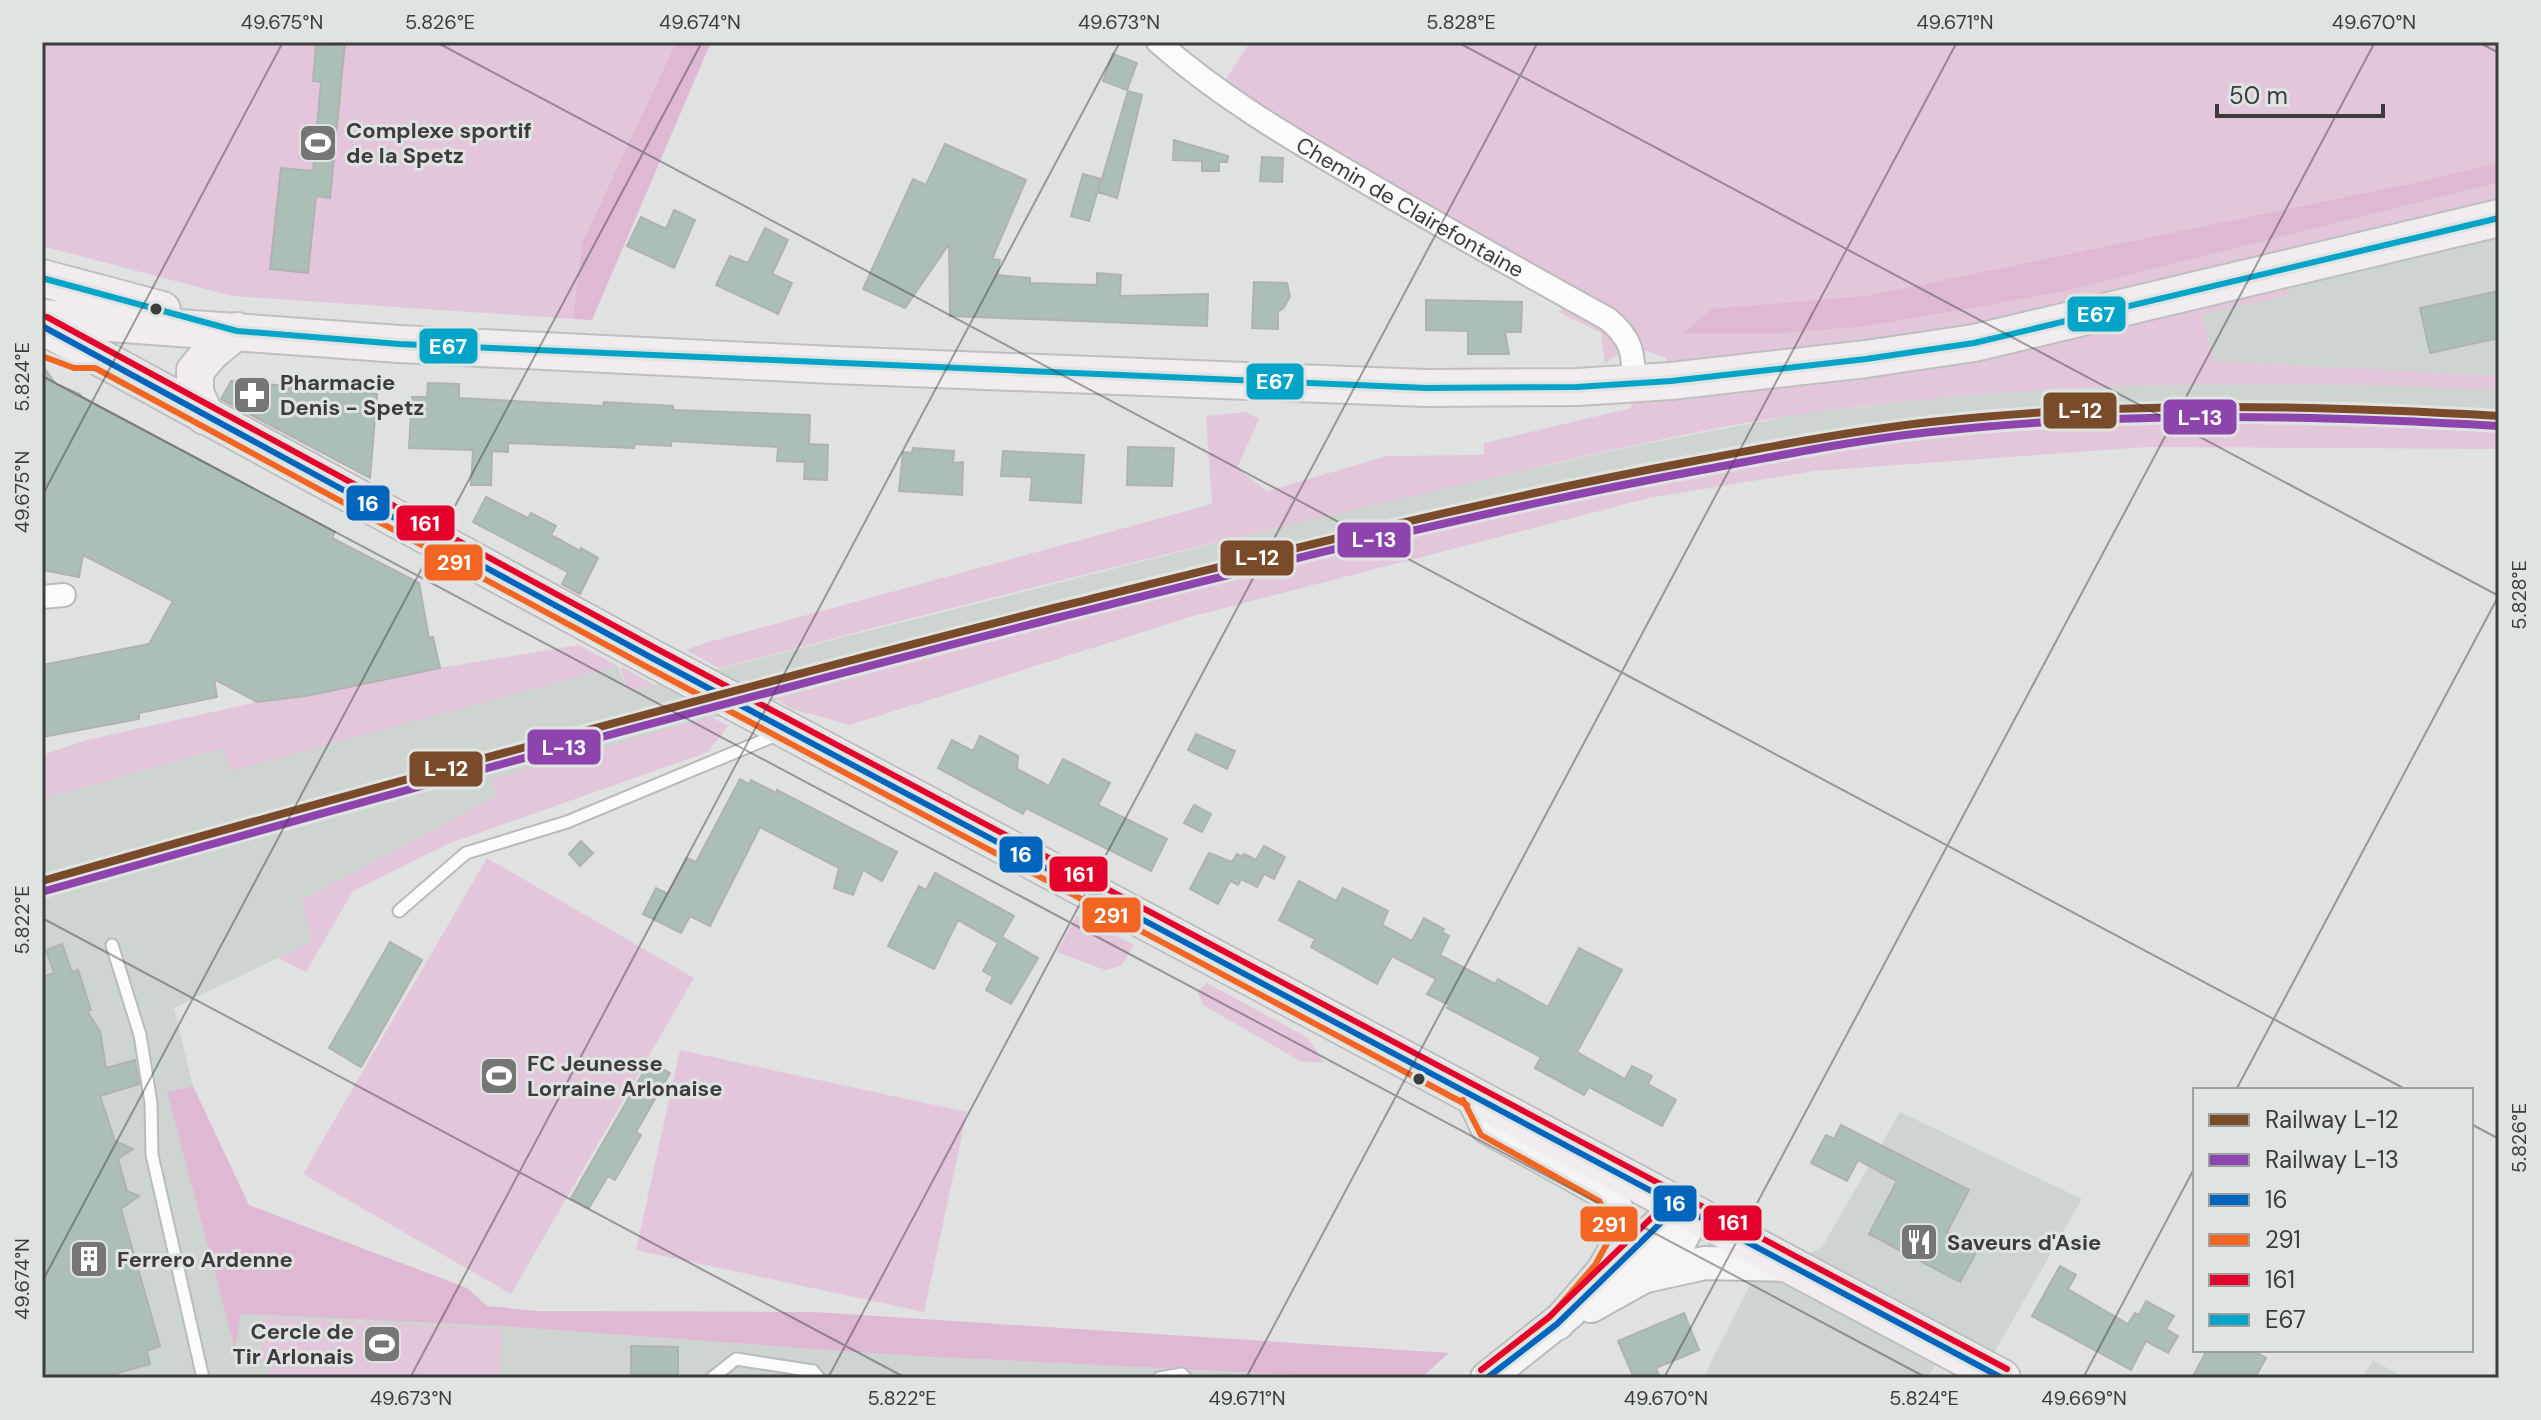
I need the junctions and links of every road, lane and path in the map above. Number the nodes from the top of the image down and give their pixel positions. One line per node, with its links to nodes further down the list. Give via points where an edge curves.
1 (1158, 42): 9 (street, Chemin de Clairefontaine, via 1218,91 1295,140 1608,319 1632,350)
2 (2499, 218): 9 (main road, via 1974,343)
3 (42, 278): 6 (main road)
4 (42, 318): 6 (main road)
5 (42, 326): 8 (main road)
6 (237, 331): 9 (main road, via 399,344 1426,388); 10 (main road, via 195,371 195,392)
7 (42, 345): 8 (main road, via 77,358)
8 (98, 358): 10 (main road)
9 (1634, 383)
10 (205, 416): 11 (main road)
11 (774, 724): 12 (lane, via 567,822 466,853); 14 (main road)
12 (399, 911)
13 (112, 945): 19 (lane, via 140,1035 151,1103 152,1155)
14 (1472, 1096): 15 (main road); 18 (main road, via 1487,1127 1606,1193 1619,1213 1619,1243 1609,1262)
15 (1686, 1210): 16 (main road); 17 (main road, via 1676,1249); 18 (main road)
16 (1787, 1265): 17 (main road, via 1705,1263); 25 (main road)
17 (1643, 1277): 18 (main road)
18 (1557, 1324): 24 (main road)
19 (203, 1378)
20 (712, 1378): 21 (lane, via 736,1359 813,1371)
21 (819, 1378)
22 (1159, 1378): 23 (lane)
23 (1185, 1378)
24 (1487, 1378)
25 (2002, 1378)

